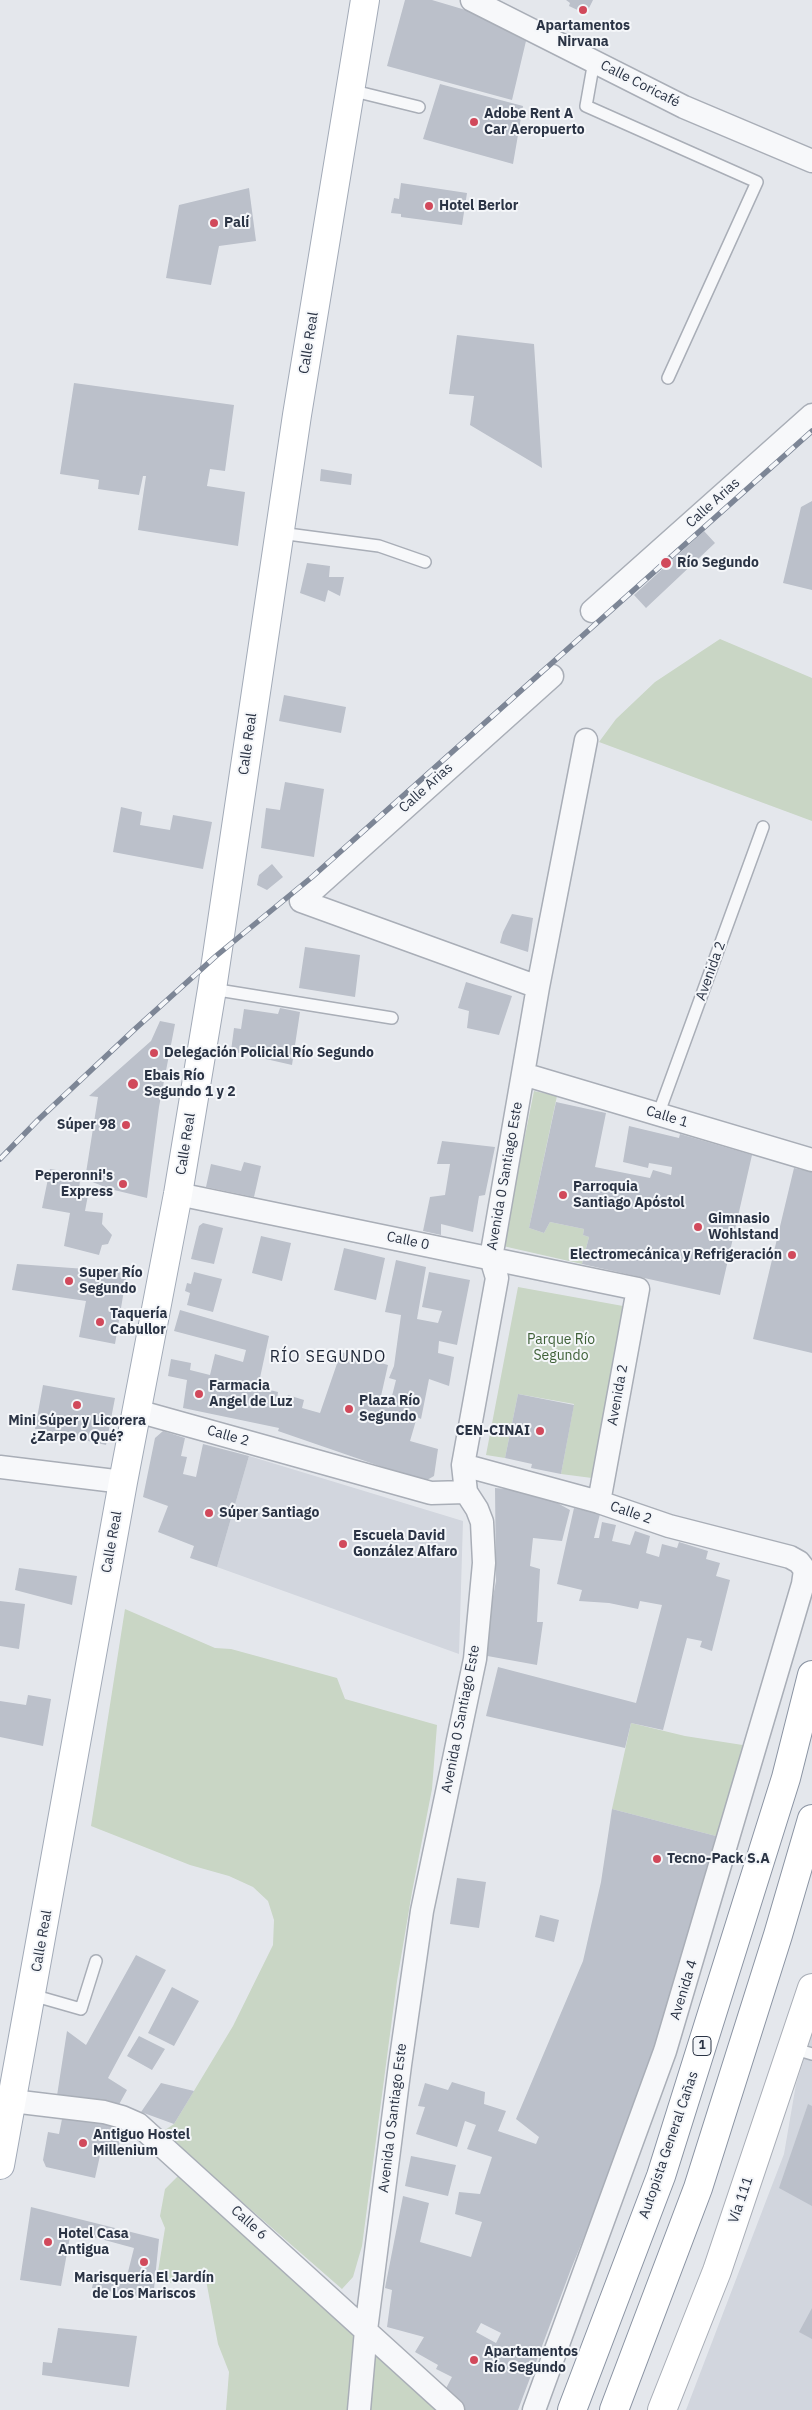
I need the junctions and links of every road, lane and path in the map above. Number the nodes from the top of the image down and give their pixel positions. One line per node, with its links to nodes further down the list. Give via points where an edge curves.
1 (365, 0): 4 (main road, Calle Real)
2 (472, 0): 3 (street, Calle Coricafé)
3 (594, 61): 6 (street, Calle Coricafé, via 684,107); 7 (lane, via 586,106 757,182)
4 (350, 90): 5 (lane); 9 (main road, Calle Real)
5 (419, 107)
6 (812, 161)
7 (668, 378)
8 (812, 415): 11 (street, Calle Arias)
9 (279, 532): 10 (lane, via 379,546); 16 (main road, Calle Real)
10 (424, 562)
11 (592, 611)
12 (552, 676): 15 (street, Calle Arias, via 300,901)
13 (586, 740): 15 (street, Avenida 0 Santiago Este)
14 (763, 827): 19 (lane, Avenida 2)
15 (538, 987): 18 (street, Avenida 0 Santiago Este)
16 (212, 989): 17 (lane); 21 (main road, Calle Real)
17 (392, 1018)
18 (523, 1074): 19 (street, Calle 1); 22 (street, Avenida 0 Santiago Este)
19 (658, 1115): 20 (street, Calle 1)
20 (812, 1160)
21 (178, 1194): 22 (street, Calle 0); 24 (main road, Calle Real)
22 (491, 1258): 23 (street, Calle 0); 25 (street, Avenida 0 Santiago Este, via 496,1278)
23 (638, 1289): 29 (street, Avenida 2)
24 (137, 1411): 27 (main road, Calle Real); 28 (street, Calle 2, via 431,1493)
25 (463, 1465): 28 (street, Avenida 0 Santiago Este); 29 (street, Calle 2)
26 (0, 1467): 27 (street)
27 (123, 1482): 35 (main road, Calle Real)
28 (466, 1492): 39 (street, Avenida 0 Santiago Este, via 482,1522 484,1563 475,1659 422,1911)
29 (599, 1502): 30 (street, Calle 2, via 669,1526)
30 (799, 1562): 42 (street, Avenida 4, via 804,1570 803,1584 665,2051)
31 (812, 1674): 43 (main road, Autopista General Cañas / 1, via 786,1778 661,2176)
32 (812, 1820): 44 (main road, via 698,2188)
33 (96, 1961): 35 (lane, via 81,2009)
34 (812, 1988): 36 (main road, Vía 111)
35 (32, 1995): 37 (main road, Calle Real)
36 (802, 2051): 45 (main road, Vía 111)
37 (12, 2102): 38 (main road, Calle Real); 39 (street, Calle 6, via 104,2112 138,2124)
38 (0, 2165)
39 (366, 2330): 40 (street, Avenida 0 Santiago Este); 41 (street, Calle 6)
40 (359, 2410)
41 (454, 2410)
42 (534, 2410)
43 (572, 2410)
44 (614, 2410)
45 (662, 2410)

